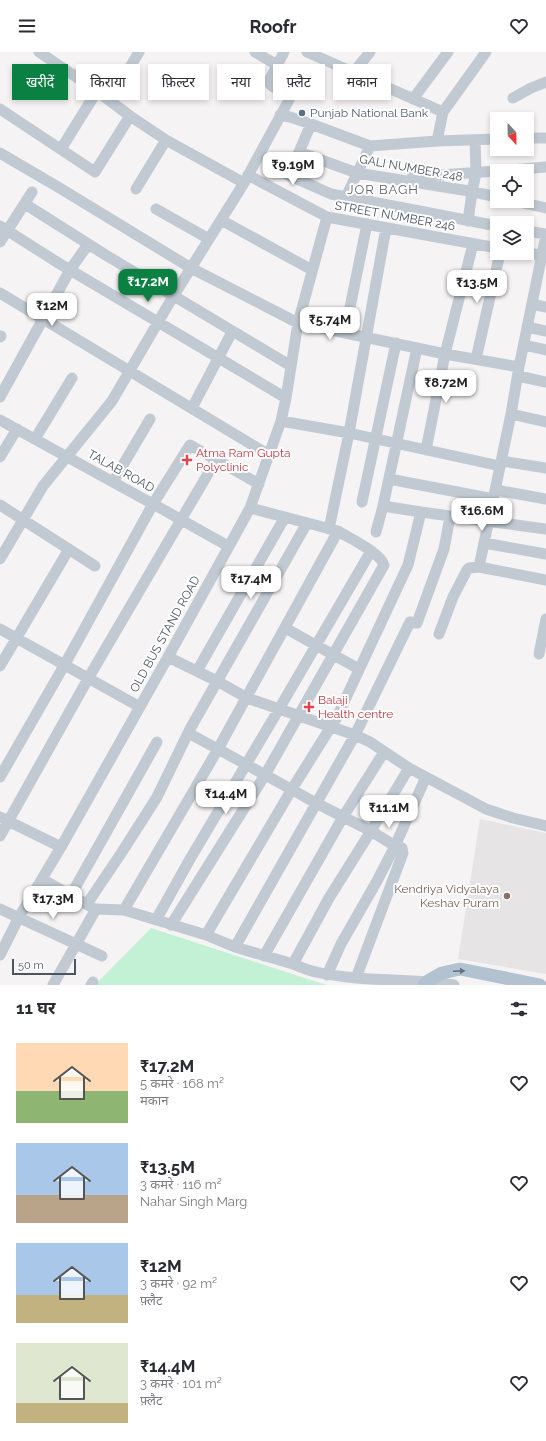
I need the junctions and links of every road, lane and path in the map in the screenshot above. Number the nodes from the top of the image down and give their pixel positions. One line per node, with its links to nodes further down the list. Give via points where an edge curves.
1 (39, 52): 16 (street)
2 (140, 52): 10 (street)
3 (255, 52): 11 (street)
4 (284, 52): 12 (street)
5 (307, 52): 9 (street)
6 (370, 52): 14 (street)
7 (448, 52): 21 (street)
8 (486, 52): 26 (street)
9 (330, 56): 13 (street)
10 (132, 64)
11 (275, 64)
12 (278, 64)
13 (342, 64)
14 (360, 64)
15 (273, 72): 18 (street, via 269,80)
16 (76, 76)
17 (546, 82): 20 (street)
18 (273, 87)
19 (391, 89): 21 (street)
20 (513, 98)
21 (413, 99): 26 (street)
22 (92, 100): 37 (street)
23 (110, 100): 28 (street)
24 (289, 100): 27 (street)
25 (0, 109): 37 (street)
26 (443, 112): 35 (street)
27 (280, 115): 29 (street); 45 (street)
28 (130, 116): 33 (street); 37 (street, via 95,172)
29 (311, 124): 36 (street); 38 (street)
30 (534, 138): 31 (street)
31 (546, 138)
32 (490, 139): 34 (street)
33 (166, 140): 45 (street); 47 (street)
34 (475, 140): 35 (street); 44 (street)
35 (436, 141): 36 (street)
36 (370, 146): 43 (street)
37 (61, 149)
38 (299, 152): 43 (street, GALI NUMBER 248); 51 (street, via 286,174 330,194)
39 (0, 153): 73 (street)
40 (546, 167): 41 (street)
41 (534, 168)
42 (490, 172): 44 (street)
43 (357, 173): 46 (street, GALI NUMBER 248); 51 (street)
44 (476, 173): 46 (street); 49 (street)
45 (246, 179): 56 (street); 57 (street)
46 (392, 179): 49 (street, GALI NUMBER 248)
47 (136, 189)
48 (32, 192): 52 (street)
49 (472, 192): 50 (street, GALI NUMBER 248); 58 (street)
50 (490, 196)
51 (346, 197): 58 (street)
52 (25, 204): 61 (street); 68 (street)
53 (534, 205): 54 (street)
54 (546, 208)
55 (156, 209): 65 (street)
56 (327, 217): 59 (street, STREET NUMBER 246); 75 (street, STREET NUMBER 246)
57 (221, 220): 65 (street); 75 (street)
58 (468, 221): 60 (street)
59 (366, 224): 62 (street, STREET NUMBER 246); 87 (street)
60 (490, 225)
61 (4, 228): 66 (street); 74 (street)
62 (386, 228): 67 (street, STREET NUMBER 246); 88 (street)
63 (534, 232): 64 (street)
64 (546, 234): 71 (street)
65 (209, 239): 73 (street)
66 (0, 242)
67 (473, 244): 69 (street, STREET NUMBER 246); 93 (street)
68 (90, 245): 74 (street); 78 (street)
69 (490, 247)
70 (534, 254): 71 (street)
71 (544, 256): 76 (street)
72 (498, 260): 95 (street)
73 (191, 268): 78 (street); 83 (street)
74 (70, 270): 81 (street); 82 (street)
75 (312, 270): 83 (street, STREET NUMBER 246)
76 (541, 282): 79 (street)
77 (0, 293): 81 (street)
78 (174, 295): 82 (street); 86 (street)
79 (532, 304): 80 (street); 84 (street)
80 (546, 307)
81 (43, 319): 97 (street); 101 (street)
82 (158, 322): 94 (street); 97 (street)
83 (298, 323): 87 (street); 96 (street, OLD BUS STAND ROAD)
84 (527, 327): 85 (street); 90 (street)
85 (546, 331)
86 (232, 332): 94 (street); 96 (street)
87 (345, 332): 88 (street)
88 (367, 337): 89 (street); 110 (street)
89 (396, 343): 91 (street); 112 (street)
90 (524, 345): 92 (street); 98 (street)
91 (417, 348): 93 (street); 113 (street)
92 (546, 350)
93 (445, 354): 95 (street); 114 (street)
94 (218, 358): 102 (street); 103 (street)
95 (476, 359): 98 (street)
96 (292, 366): 102 (street, OLD BUS STAND ROAD)
97 (129, 371): 103 (street); 116 (street, via 112,401)
98 (518, 371): 100 (street); 104 (street)
99 (72, 378): 111 (street)
100 (546, 382)
101 (0, 397)
102 (286, 398): 107 (street, OLD BUS STAND ROAD)
103 (192, 408): 115 (street)
104 (511, 414): 108 (street); 119 (street)
105 (150, 419): 122 (street)
106 (0, 420): 109 (street, TALAB ROAD)
107 (281, 421): 110 (street); 115 (street, OLD BUS STAND ROAD)
108 (546, 422)
109 (17, 429): 111 (street, TALAB ROAD); 117 (street)
110 (349, 433): 112 (street); 139 (street)
111 (35, 439): 116 (street, TALAB ROAD)
112 (375, 439): 113 (street); 126 (street)
113 (396, 444): 114 (street); 121 (street)
114 (426, 450): 119 (street)
115 (269, 455): 123 (street, OLD BUS STAND ROAD)
116 (67, 456): 122 (street, TALAB ROAD); 134 (street, via 43,486)
117 (0, 457)
118 (216, 460): 123 (street); 127 (street, via 190,445); 135 (street)
119 (501, 464): 120 (street); 124 (street)
120 (546, 468)
121 (389, 479): 124 (street); 129 (street)
122 (113, 482): 127 (street, TALAB ROAD)
123 (259, 484): 130 (street, OLD BUS STAND ROAD)
124 (495, 494): 125 (street); 136 (street)
125 (546, 499)
126 (362, 502)
127 (153, 504): 135 (street, TALAB ROAD); 159 (street)
128 (0, 505): 134 (street)
129 (383, 506): 131 (street); 140 (street)
130 (250, 508): 132 (street); 142 (street, OLD BUS STAND ROAD)
131 (421, 512): 133 (street); 161 (street, via 408,565)
132 (285, 517): 137 (street); 162 (street)
133 (450, 517): 136 (street); 171 (street, via 444,549 417,623 410,622)
134 (23, 520): 143 (street); 146 (street)
135 (180, 520): 142 (street, TALAB ROAD); 163 (street)
136 (489, 521): 138 (street); 141 (street)
137 (308, 523): 139 (street); 164 (street)
138 (546, 529)
139 (334, 530): 144 (street); 151 (street)
140 (376, 532)
141 (484, 543): 145 (street); 148 (street)
142 (228, 546): 158 (street, OLD BUS STAND ROAD)
143 (69, 549): 147 (street); 154 (street)
144 (371, 551): 155 (street); 156 (street, via 384,564)
145 (546, 554)
146 (0, 559)
147 (95, 566)
148 (478, 567): 149 (street); 153 (street, via 466,570)
149 (546, 580)
150 (546, 619): 157 (street)
151 (285, 628): 155 (street); 165 (street)
152 (0, 629): 154 (street)
153 (438, 634)
154 (17, 638): 159 (street); 160 (street)
155 (316, 645): 156 (street); 167 (street)
156 (332, 654): 161 (street); 168 (street)
157 (539, 654)
158 (168, 656): 162 (street); 166 (street, OLD BUS STAND ROAD)
159 (65, 664): 163 (street); 178 (street)
160 (0, 666)
161 (359, 669): 169 (street)
162 (197, 671): 164 (street)
163 (89, 678): 166 (street); 183 (street)
164 (217, 681): 165 (street); 170 (street)
165 (247, 698): 167 (street); 173 (street)
166 (140, 706): 188 (street, OLD BUS STAND ROAD)
167 (279, 709): 168 (street); 175 (street)
168 (298, 715): 169 (street); 177 (street)
169 (330, 727): 171 (street); 180 (street)
170 (188, 733): 173 (street); 191 (street, via 157,797)
171 (355, 735): 174 (street); 181 (street)
172 (157, 742): 190 (street)
173 (218, 750): 175 (street); 193 (street)
174 (384, 752): 176 (street); 182 (street)
175 (246, 764): 177 (street); 195 (street)
176 (409, 768): 179 (street); 185 (street)
177 (265, 775): 180 (street); 196 (street)
178 (0, 777)
179 (426, 777): 184 (street, via 486,809); 187 (street)
180 (292, 789): 181 (street); 197 (street)
181 (316, 803): 182 (street); 199 (street)
182 (343, 817): 185 (street); 202 (street)
183 (4, 819): 186 (street); 188 (street)
184 (546, 826)
185 (371, 831): 187 (street); 203 (street, via 329,898)
186 (0, 836)
187 (395, 846): 204 (street, via 378,881 341,944); 205 (street, via 402,848 403,853)
188 (61, 847): 189 (street, OLD BUS STAND ROAD)
189 (42, 879): 190 (street); 194 (street, OLD BUS STAND ROAD)
190 (71, 895): 191 (street)
191 (91, 906): 193 (street); 198 (street)
192 (0, 909): 194 (street)
193 (124, 910): 195 (street)
194 (19, 917): 198 (street); 200 (street, OLD BUS STAND ROAD)
195 (156, 920): 196 (street)
196 (171, 925): 197 (street)
197 (206, 935): 199 (street)
198 (76, 944): 201 (street); 207 (street)
199 (235, 947): 202 (street)
200 (0, 955)
201 (102, 956)
202 (264, 956): 203 (street)
203 (293, 964): 204 (street)
204 (327, 975): 205 (street)
205 (356, 978): 206 (street)
206 (426, 983): 208 (street); 209 (main road, one-way to 209, via 442,973 460,969)
207 (53, 985)
208 (454, 985)
209 (540, 985)

